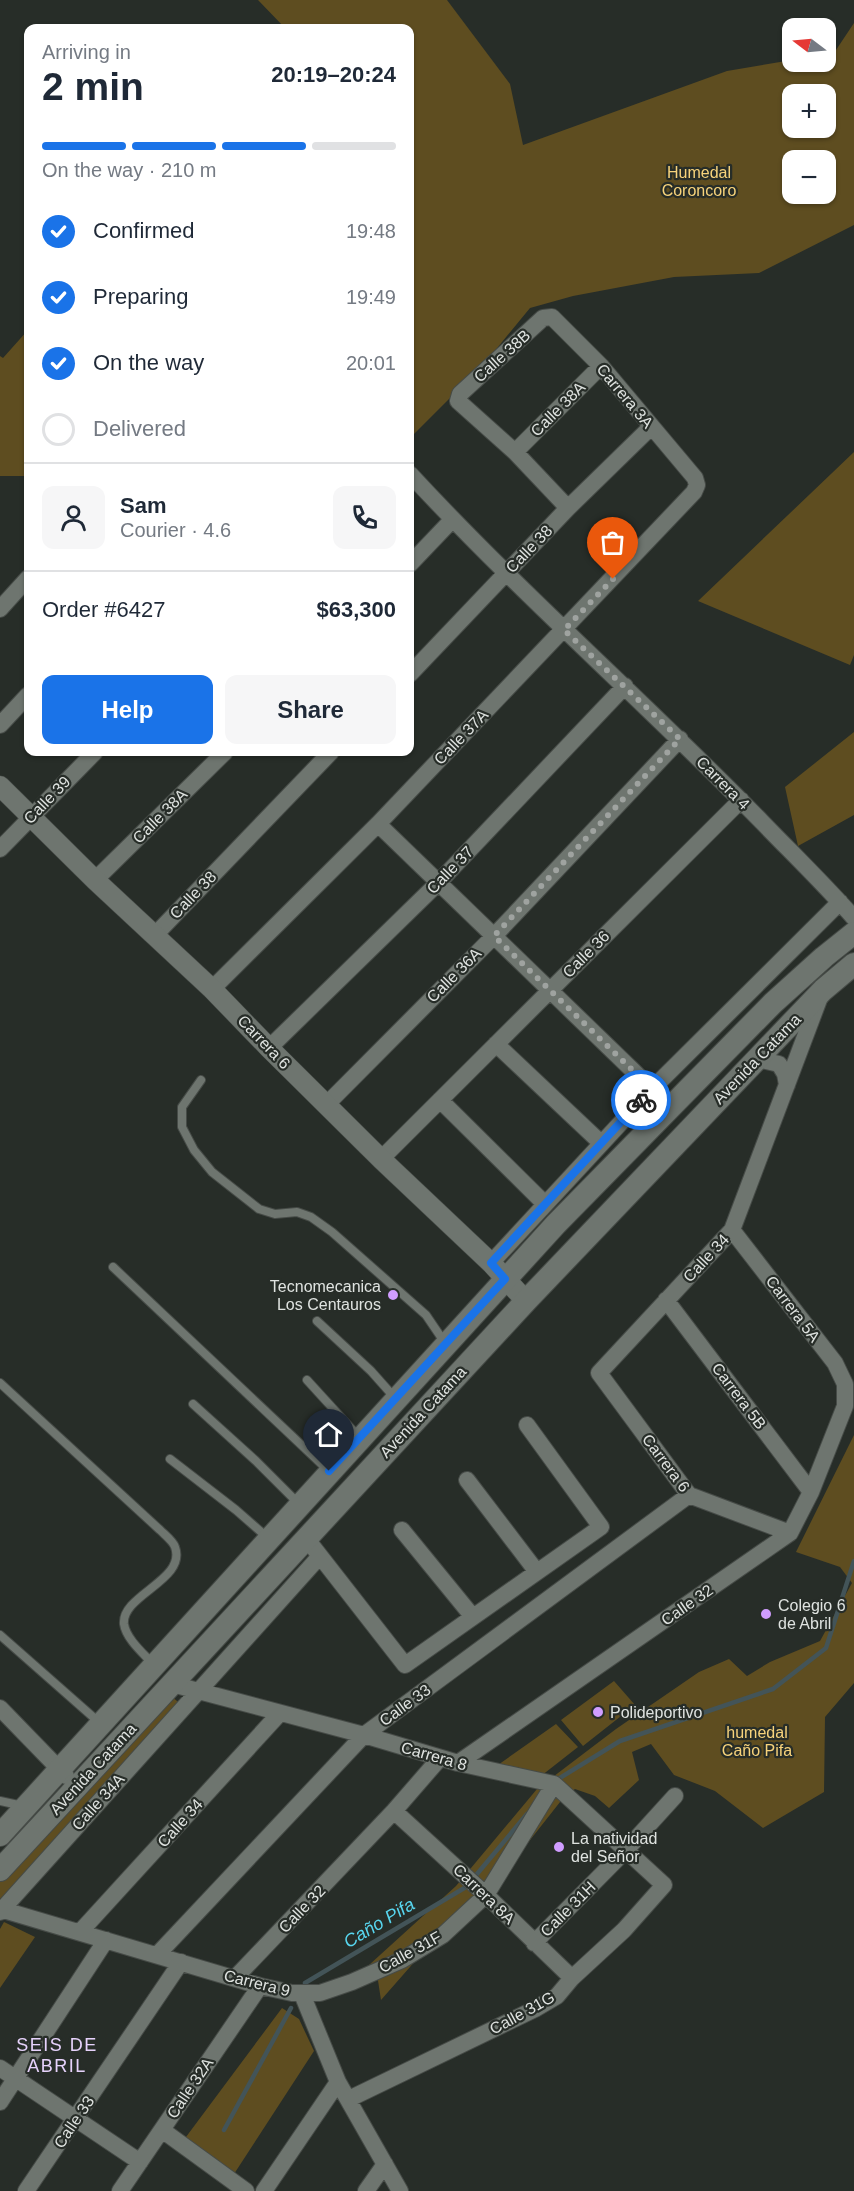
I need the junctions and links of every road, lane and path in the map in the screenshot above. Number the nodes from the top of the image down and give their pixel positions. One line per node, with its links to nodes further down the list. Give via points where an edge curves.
1 (552, 317): 2 (street, Carrera 3A); 4 (street, Calle 38B, via 543,318 460,394 458,401)
2 (601, 366): 3 (street, Carrera 3A); 4 (street, Calle 38A)
3 (651, 427): 6 (street, Carrera 3A); 7 (street, Calle 38)
4 (515, 452): 7 (street)
5 (414, 478): 8 (street, Carrera 4)
6 (695, 478): 13 (street, Calle 37A, via 694,492)
7 (568, 508): 10 (street, Calle 38)
8 (452, 520): 9 (street); 10 (street, Carrera 4)
9 (414, 560)
10 (507, 572): 13 (street, Carrera 4); 14 (street, Calle 38)
11 (24, 582): 12 (street)
12 (0, 609)
13 (564, 630): 15 (street, Carrera 4); 25 (street, Calle 37A)
14 (414, 670)
15 (625, 687): 18 (street, Carrera 4); 28 (street, Calle 37)
16 (24, 699): 17 (street)
17 (0, 724)
18 (680, 739): 23 (street, Carrera 4); 33 (street, Calle 36A)
19 (91, 756): 24 (street, Calle 39)
20 (221, 756): 27 (street, Calle 38A)
21 (327, 756): 32 (street, Calle 38)
22 (0, 786): 24 (street, Carrera 6)
23 (741, 800): 29 (street, Carrera 4); 36 (street, Calle 36)
24 (32, 816): 26 (street, Calle 39); 27 (street, Carrera 6)
25 (378, 824): 28 (street); 35 (street, Calle 37A)
26 (0, 849)
27 (95, 880): 32 (street, Carrera 6)
28 (438, 883): 33 (street); 39 (street, Calle 37)
29 (840, 902): 30 (street, Carrera 4); 43 (street, Avenida Catama)
30 (854, 918)
31 (854, 933): 51 (main road, Avenida Catama, via 773,1003 564,1215)
32 (155, 935): 35 (street, Carrera 6)
33 (494, 936): 36 (street); 45 (street, Calle 36A)
34 (854, 963): 37 (main road, Avenida Catama)
35 (212, 988): 39 (street, Carrera 6)
36 (550, 990): 38 (street, Calle 36); 43 (street)
37 (823, 990): 40 (main road, Avenida Catama); 42 (street, Calle 34)
38 (495, 1044): 44 (street, Calle 36); 46 (street)
39 (268, 1048): 45 (street, Carrera 6)
40 (757, 1059): 42 (street, via 779,1065); 53 (main road, Avenida Catama)
41 (201, 1080): 55 (lane, via 182,1107 182,1126 194,1150 212,1172 259,1209 275,1214 297,1212 332,1232 426,1315)
42 (787, 1085): 49 (street, Calle 34)
43 (652, 1089): 46 (street, Avenida Catama)
44 (440, 1100): 47 (street, Calle 36); 48 (street)
45 (326, 1105): 47 (street, Carrera 6)
46 (601, 1143): 48 (street, Avenida Catama)
47 (381, 1159): 51 (street, Carrera 6)
48 (545, 1204): 51 (street, Avenida Catama)
49 (732, 1230): 52 (street, Calle 34); 59 (street, Carrera 5A, via 835,1363)
50 (113, 1267): 65 (lane)
51 (498, 1271): 53 (street, Carrera 6); 55 (main road, Avenida Catama)
52 (666, 1300): 56 (street, Calle 34); 67 (street, Carrera 5B)
53 (526, 1301): 72 (main road, Avenida Catama)
54 (317, 1321): 60 (lane)
55 (445, 1343): 60 (main road, Avenida Catama)
56 (599, 1373): 68 (street, Carrera 6)
57 (307, 1380): 63 (lane)
58 (0, 1383): 78 (lane, via 175,1545 177,1554 171,1570 124,1616 128,1635)
59 (846, 1391): 67 (street, Calle 32, via 845,1406)
60 (396, 1398): 63 (main road, Avenida Catama)
61 (193, 1404): 69 (lane)
62 (527, 1425): 75 (street, via 601,1527)
63 (360, 1438): 65 (main road, Avenida Catama)
64 (170, 1459): 73 (lane)
65 (329, 1471): 69 (main road, Avenida Catama)
66 (467, 1480): 75 (street)
67 (811, 1492): 71 (street, Calle 32)
68 (689, 1495): 71 (street, Carrera 6); 84 (street, Calle 33)
69 (300, 1504): 73 (main road, Avenida Catama)
70 (402, 1530): 76 (street)
71 (790, 1533): 86 (street, Calle 32)
72 (306, 1538): 74 (street); 79 (main road, Avenida Catama)
73 (268, 1539): 78 (main road, Avenida Catama)
74 (320, 1556): 76 (street, via 405,1665); 80 (street, Calle 34A)
75 (537, 1572): 76 (street)
76 (473, 1617)
77 (0, 1635): 83 (lane)
78 (154, 1665): 83 (main road, Avenida Catama)
79 (172, 1684): 80 (street, Carrera 8); 89 (main road, Avenida Catama)
80 (197, 1691): 82 (street, Carrera 8); 99 (street, Calle 34A)
81 (0, 1708): 87 (street)
82 (280, 1713): 84 (street, Carrera 8); 100 (street, Calle 34)
83 (101, 1724): 87 (main road, Avenida Catama)
84 (363, 1735): 85 (street, Carrera 8); 103 (street, Calle 33)
85 (440, 1758): 86 (street, Carrera 8); 93 (street, Calle 32)
86 (458, 1763): 88 (street, Carrera 8)
87 (59, 1770): 89 (street); 92 (main road, Avenida Catama)
88 (554, 1784): 95 (street, Carrera 8); 98 (street, Calle 31F)
89 (77, 1786): 96 (main road, Avenida Catama)
90 (675, 1796): 95 (street, Calle 31H)
91 (0, 1801): 92 (lane)
92 (26, 1806): 94 (main road, Avenida Catama)
93 (394, 1811): 98 (street, Carrera 8A); 105 (street, Calle 32)
94 (0, 1835)
95 (625, 1851): 97 (street, Carrera 8); 102 (street, Calle 31H)
96 (0, 1869)
97 (664, 1885): 106 (street, Calle 31G, via 624,1930)
98 (486, 1895): 102 (street, Carrera 8A); 108 (street, Calle 31F, via 443,1935 402,1960 320,1993)
99 (1, 1910): 100 (street, Carrera 9)
100 (80, 1932): 101 (street, Carrera 9)
101 (106, 1940): 103 (street, Carrera 9); 110 (street)
102 (534, 1943): 106 (street, Carrera 8A)
103 (157, 1955): 104 (street, Carrera 9)
104 (181, 1962): 105 (street, Carrera 9); 114 (street, Calle 33)
105 (235, 1978): 107 (street, Carrera 9)
106 (572, 1978): 112 (street, Calle 31G, via 535,2009)
107 (260, 1986): 108 (street, Carrera 9); 115 (street, Calle 32A)
108 (302, 1994): 111 (street, Carrera 9)
109 (0, 2068): 110 (street)
110 (16, 2078): 113 (street); 114 (street)
111 (338, 2082): 112 (street, Carrera 9); 121 (street)
112 (349, 2099): 117 (street, Carrera 9)
113 (0, 2102)
114 (76, 2119): 116 (street); 118 (street, Calle 33)
115 (162, 2130): 116 (street, Calle 32A); 120 (street)
116 (140, 2162): 119 (street, Calle 32A)
117 (385, 2164): 122 (street); 123 (street, Carrera 9)
118 (26, 2191)
119 (120, 2191)
120 (246, 2191)
121 (264, 2191)
122 (366, 2191)
123 (400, 2191)

